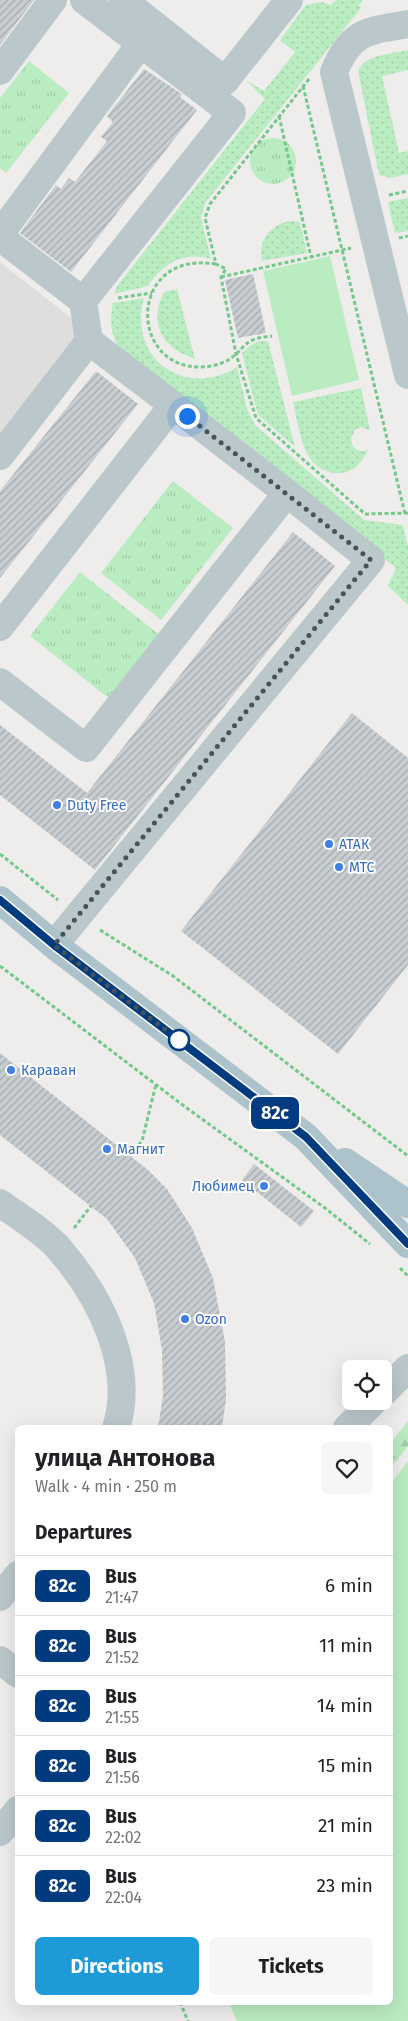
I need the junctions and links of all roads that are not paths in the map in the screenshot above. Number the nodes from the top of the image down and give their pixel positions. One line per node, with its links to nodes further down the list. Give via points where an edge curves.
1 (53, 0): 7 (street)
2 (84, 0): 6 (street)
3 (122, 0): 4 (street, via 225,81)
4 (289, 0)
5 (408, 24): 11 (street, via 366,31 348,45 334,72)
6 (141, 43): 8 (street); 9 (street, via 232,113)
7 (0, 71)
8 (0, 236): 9 (street)
9 (83, 301): 10 (street)
10 (89, 341): 12 (street); 13 (street)
11 (408, 374)
12 (173, 405): 14 (street); 15 (street)
13 (0, 456)
14 (287, 493): 16 (street, via 86,748); 18 (street, via 371,560)
15 (0, 627)
16 (0, 682)
17 (0, 900): 18 (main road)
18 (54, 945): 19 (main road)
19 (306, 1137): 21 (main road); 22 (main road)
20 (0, 1202): 26 (street, via 59,1248 90,1290 111,1335 121,1378)
21 (408, 1204)
22 (400, 1253)
23 (408, 1368): 24 (street)
24 (392, 1384)
25 (365, 1410): 27 (street)
26 (116, 1425)
27 (350, 1425)
28 (15, 1579): 29 (street)
29 (0, 1597)
30 (0, 1660): 31 (street)
31 (15, 1672)
32 (15, 1814): 33 (street)
33 (0, 1832)

